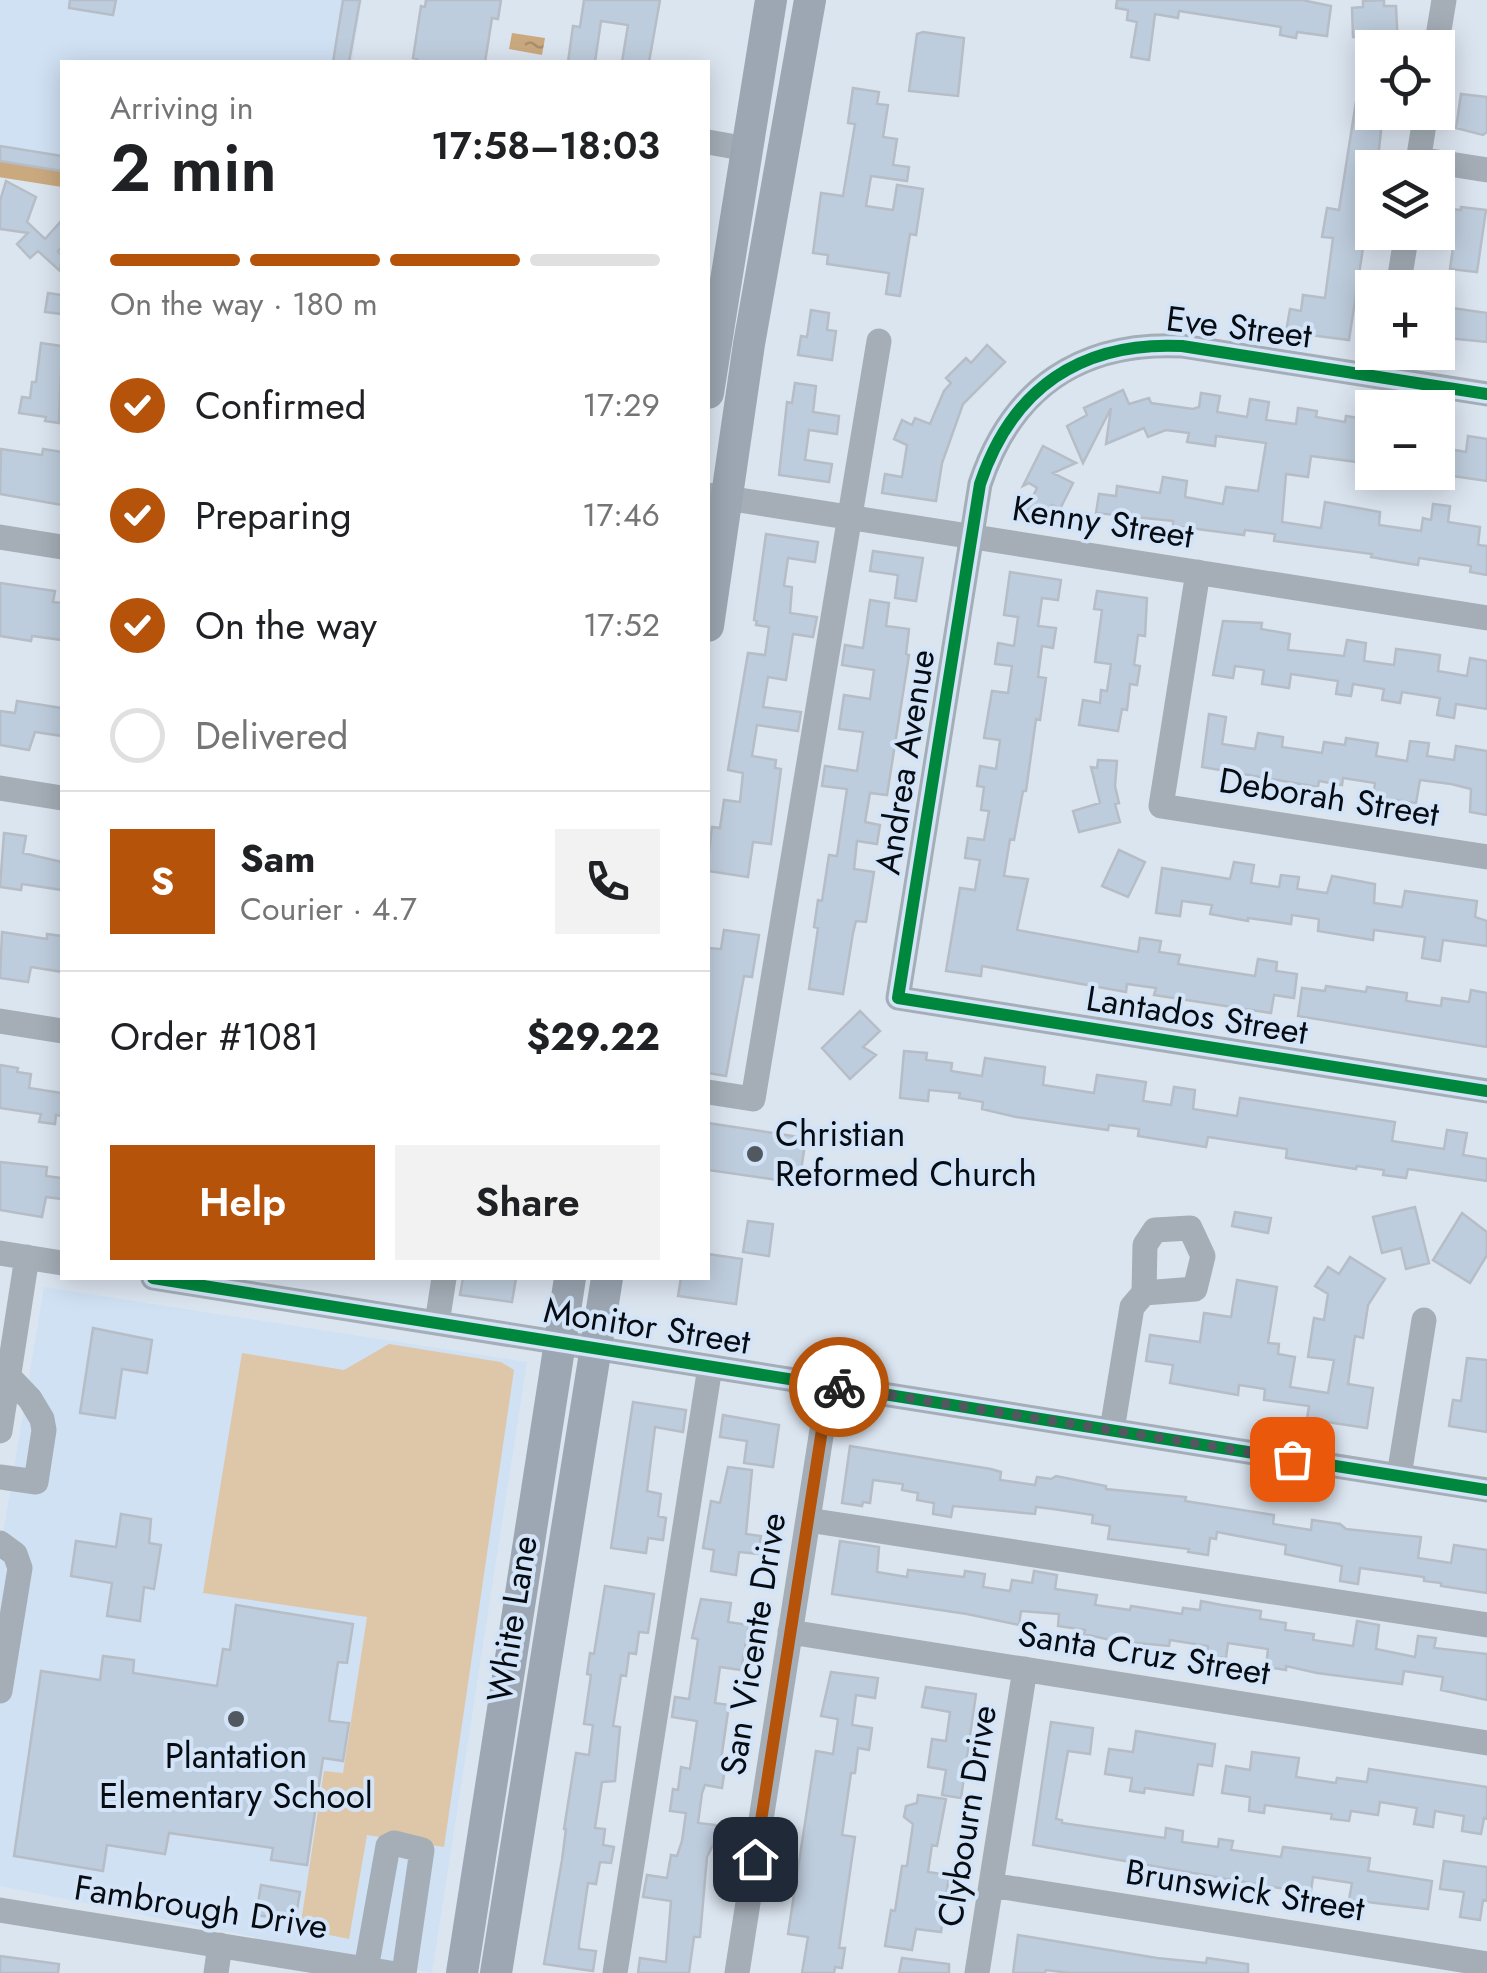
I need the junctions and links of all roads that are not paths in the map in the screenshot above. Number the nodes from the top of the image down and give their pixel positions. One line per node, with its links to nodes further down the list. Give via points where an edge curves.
1 (771, 0): 6 (main road)
2 (810, 0): 14 (main road)
3 (1444, 0): 4 (street)
4 (1439, 30)
5 (710, 142): 6 (street)
6 (746, 148): 9 (main road)
7 (1455, 167): 8 (street)
8 (1487, 170)
9 (711, 339)
10 (879, 341): 15 (street)
11 (1355, 362): 16 (street, Eve Street, via 1153,344 1102,353 1051,379 1018,410 990,457)
12 (1403, 370): 13 (street, Eve Street)
13 (1487, 394)
14 (718, 496): 15 (street, Kenny Street); 20 (main road)
15 (850, 517): 16 (street, Kenny Street); 28 (street, via 753,1099)
16 (971, 536): 19 (street, Kenny Street); 25 (street, Andrea Avenue)
17 (0, 537): 18 (street)
18 (60, 547)
19 (1198, 572): 21 (street, Kenny Street); 24 (street, Deborah Street, via 1161,806)
20 (710, 600)
21 (1487, 618)
22 (0, 788): 23 (street)
23 (60, 798)
24 (1487, 858)
25 (898, 998): 29 (street, Lantados Street)
26 (0, 1021): 27 (street)
27 (60, 1030)
28 (710, 1092)
29 (1487, 1092)
30 (0, 1253): 31 (street)
31 (27, 1258): 32 (street); 43 (street)
32 (60, 1263)
33 (166, 1280): 39 (street, Monitor Street)
34 (444, 1280): 39 (street)
35 (570, 1280): 40 (main road, White Lane)
36 (607, 1280): 41 (main road, White Lane)
37 (1144, 1293): 45 (street, via 1132,1307)
38 (1424, 1320): 47 (street)
39 (437, 1323): 40 (street, Monitor Street)
40 (561, 1343): 41 (street, Monitor Street); 65 (main road, White Lane)
41 (597, 1349): 42 (street, Monitor Street); 66 (main road, White Lane)
42 (710, 1367): 44 (street, Monitor Street); 67 (street)
43 (8, 1376): 46 (street); 48 (street, via 38,1410 44,1430 36,1482)
44 (829, 1385): 45 (street, Monitor Street); 50 (street, San Vicente Drive)
45 (1112, 1430): 47 (street, Monitor Street)
46 (0, 1431)
47 (1400, 1476): 49 (street, Monitor Street)
48 (0, 1477)
49 (1487, 1490)
50 (808, 1520): 52 (street); 53 (street, San Vicente Drive)
51 (0, 1543): 55 (street, via 20,1568)
52 (1487, 1625)
53 (790, 1632): 54 (street, Santa Cruz Street); 68 (street, San Vicente Drive)
54 (1025, 1670): 56 (street, Santa Cruz Street); 57 (street, Clybourn Drive)
55 (0, 1691)
56 (1487, 1743)
57 (991, 1885): 60 (street, Brunswick Street); 69 (street, Clybourn Drive)
58 (0, 1910): 59 (street, Fambrough Drive)
59 (220, 1946): 61 (street, Fambrough Drive); 63 (street)
60 (1487, 1964)
61 (337, 1969): 62 (street, Fambrough Drive)
62 (378, 1971): 64 (street, via 388,1846 394,1844 422,1850)
63 (216, 1973)
64 (404, 1973)
65 (462, 1973)
66 (496, 1973)
67 (616, 1973)
68 (737, 1973)
69 (978, 1973)

